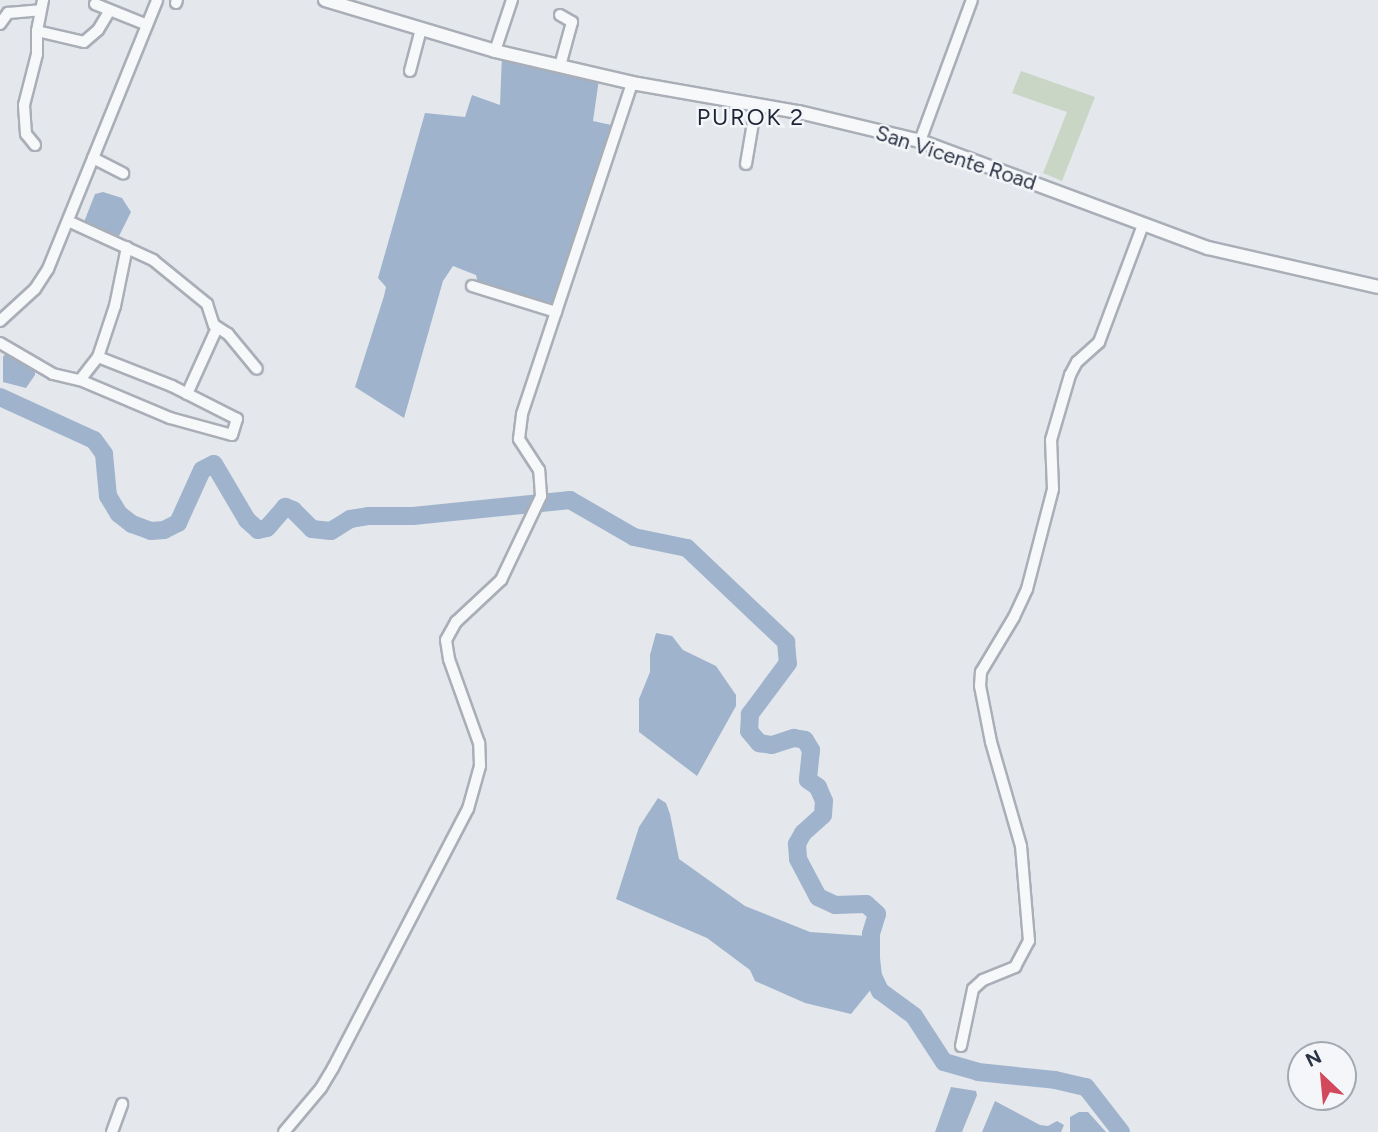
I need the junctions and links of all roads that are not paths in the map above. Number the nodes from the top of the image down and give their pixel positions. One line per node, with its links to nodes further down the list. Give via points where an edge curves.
1 (157, 0): 11 (street)
2 (325, 0): 6 (street, San Vicente Road)
3 (512, 0): 14 (street)
4 (972, 0): 19 (street)
5 (95, 4): 8 (street)
6 (350, 4): 12 (street, San Vicente Road)
7 (42, 5): 10 (street, via 8,13); 13 (street)
8 (110, 10): 11 (street); 13 (street, via 99,30 84,42)
9 (560, 15): 15 (street, via 572,22)
10 (0, 24)
11 (146, 25): 21 (street)
12 (421, 29): 14 (street, San Vicente Road); 16 (street)
13 (37, 31): 20 (street, via 37,54 24,105 26,134)
14 (495, 51): 15 (street, San Vicente Road)
15 (560, 66): 17 (street, San Vicente Road)
16 (410, 71)
17 (632, 83): 18 (street, San Vicente Road); 29 (street)
18 (756, 105): 19 (street, San Vicente Road); 22 (street)
19 (920, 141): 25 (street, San Vicente Road)
20 (35, 145)
21 (93, 158): 23 (street); 24 (street)
22 (746, 164)
23 (123, 173)
24 (68, 221): 26 (street); 30 (street, via 36,289)
25 (1143, 225): 28 (street, San Vicente Road, via 1208,248); 37 (street, via 1099,342 1070,375 1051,440 1053,489 1027,589 981,672 991,742 1021,846 1029,941 1014,967 983,979 974,989)
26 (127, 247): 31 (street, via 153,260 207,304); 33 (street)
27 (472, 286): 29 (street)
28 (1378, 287)
29 (556, 312): 40 (street, via 518,432 538,470 541,496 536,513 501,580 456,622 446,640 479,743 480,766 468,809 333,1068)
30 (0, 321)
31 (217, 328): 34 (street, via 228,334); 36 (street)
32 (0, 343): 35 (street, via 42,369)
33 (98, 357): 35 (street); 36 (street)
34 (257, 369)
35 (80, 380): 36 (street, via 170,418 232,435 237,419)
36 (187, 394)
37 (961, 1046)
38 (122, 1104): 39 (street)
39 (112, 1132)
40 (284, 1132)

